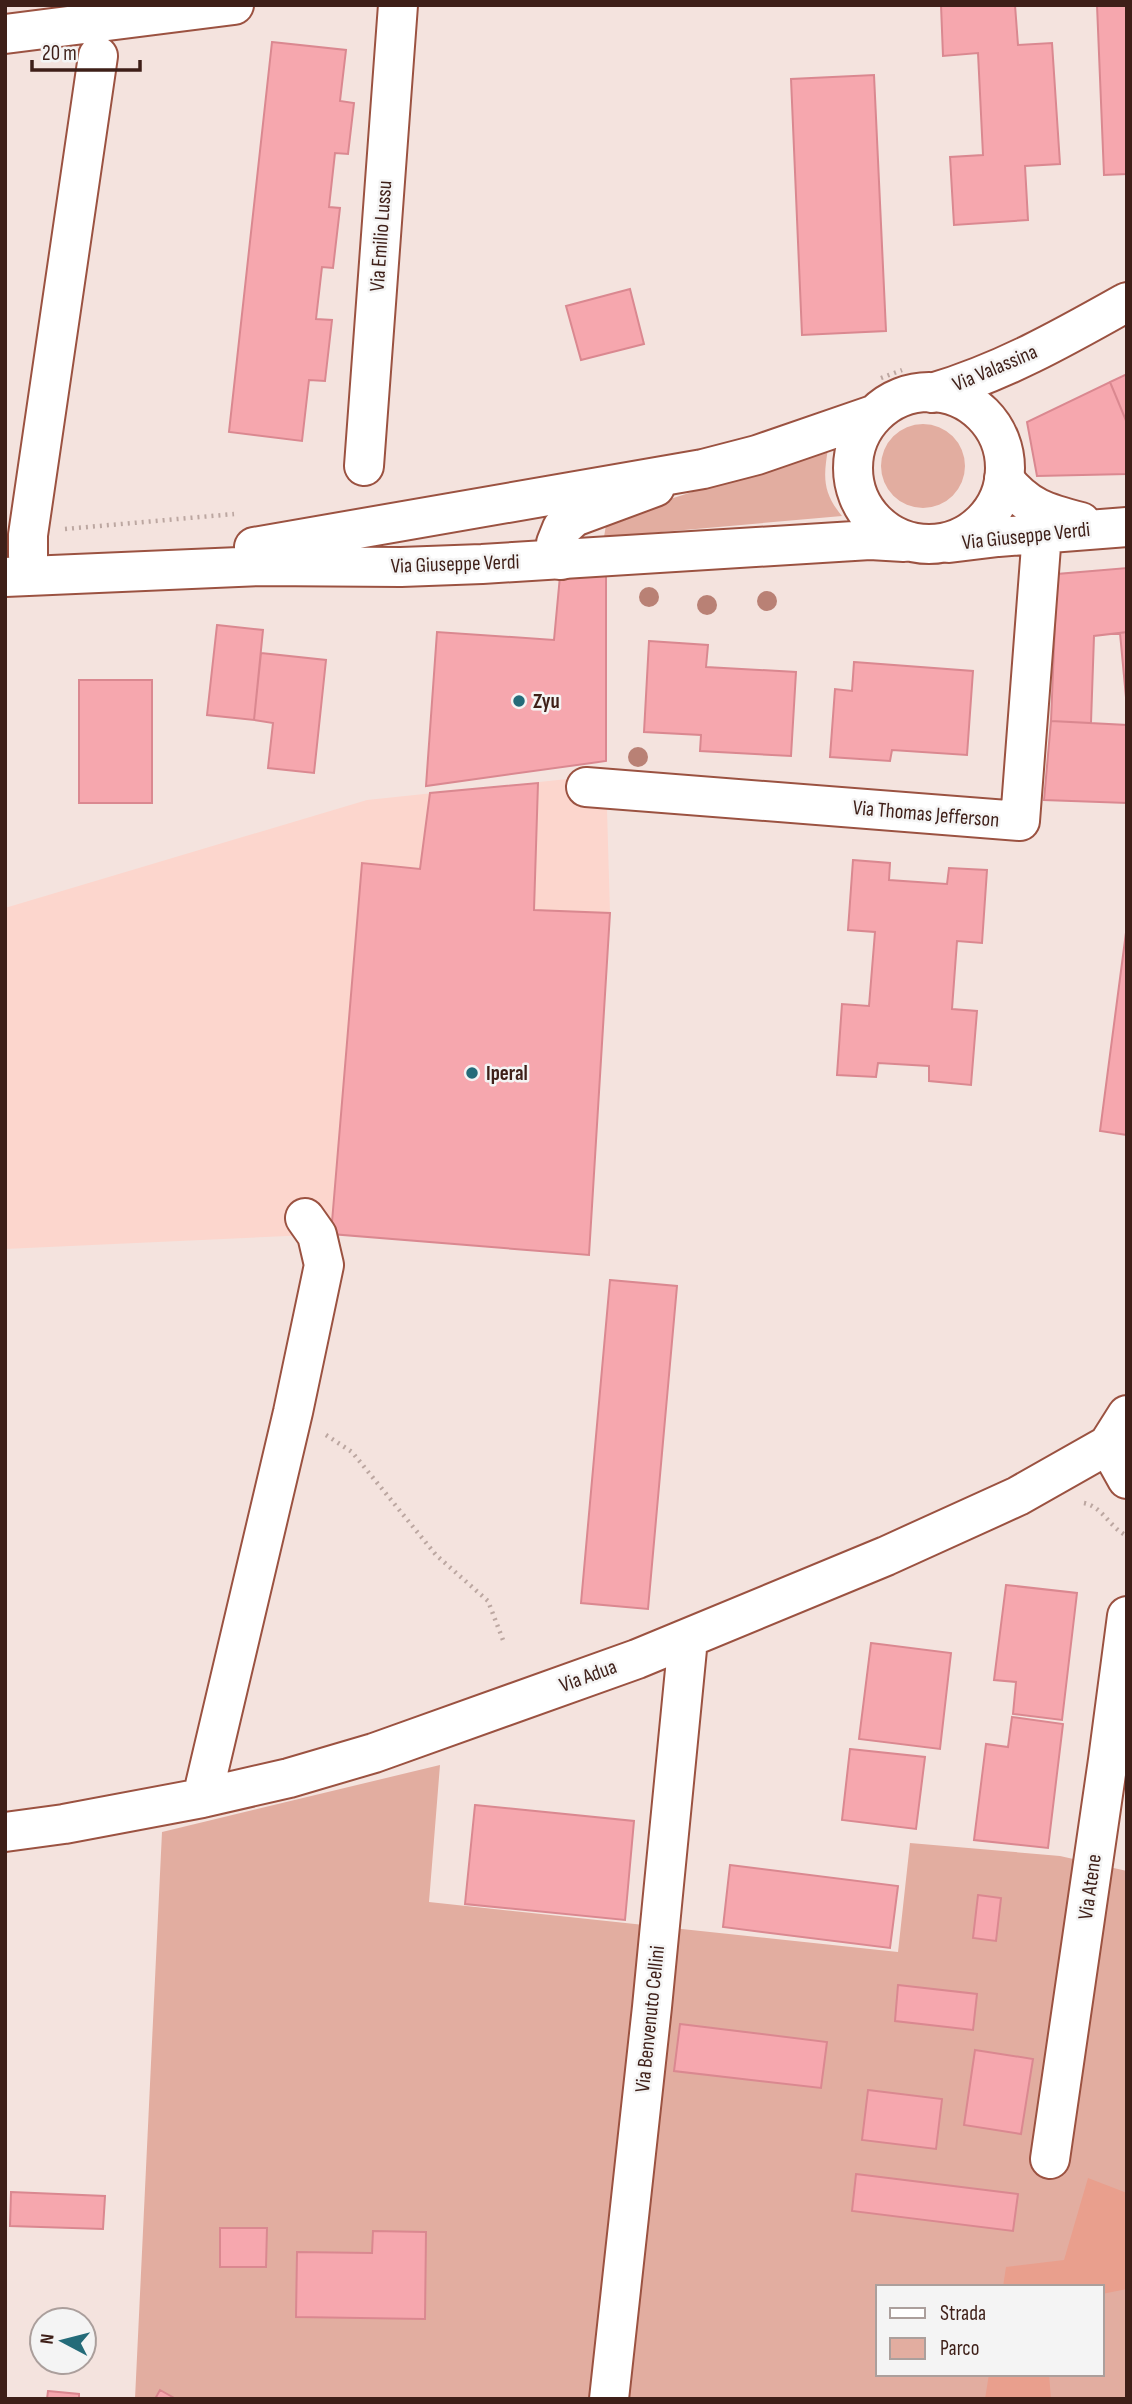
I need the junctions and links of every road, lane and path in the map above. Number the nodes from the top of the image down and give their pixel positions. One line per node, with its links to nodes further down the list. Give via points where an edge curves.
1 (234, 5): 3 (street)
2 (398, 5): 10 (street, Via Emilio Lussu)
3 (5, 34)
4 (98, 56): 18 (street)
5 (1127, 302): 6 (street, Via Valassina)
6 (1057, 341): 7 (street, Via Valassina, via 984,376); 9 (street, Via Valassina, via 1036,358 1011,390)
7 (919, 381): 8 (path); 8 (street, via 908,395 888,403); 9 (street, via 975,407)
8 (871, 399): 11 (street, Via Giuseppe Verdi, via 757,456); 16 (street, via 853,458 854,484 863,508 878,526)
9 (1000, 439): 12 (street)
10 (363, 466)
11 (703, 469): 18 (street, Via Giuseppe Verdi, via 261,547); 19 (street, via 574,517 562,528 556,543)
12 (1004, 479): 14 (street, Via Giuseppe Verdi, via 1016,495 1046,513); 17 (street, via 989,517 970,534)
13 (242, 513): 18 (path, via 75,528)
14 (1115, 527): 15 (street, Via Giuseppe Verdi)
15 (1042, 533): 17 (street, Via Giuseppe Verdi); 20 (street, Via Thomas Jefferson, via 1020,821)
16 (904, 542): 17 (street); 19 (street, Via Giuseppe Verdi, via 870,540)
17 (948, 543)
18 (16, 556): 19 (street, Via Giuseppe Verdi, via 260,566 401,567)
19 (561, 560)
20 (586, 787)
21 (305, 1218): 22 (street, via 317,1235 324,1265)
22 (293, 1412): 27 (path, via 352,1452 436,1555 488,1601); 29 (street)
23 (1121, 1433): 24 (street); 26 (street, Via Adua, via 1018,1496)
24 (1127, 1479)
25 (1127, 1616): 28 (street, Via Atene)
26 (688, 1639): 29 (street, Via Adua, via 374,1753); 32 (street, Via Benvenuto Cellini)
27 (503, 1640)
28 (1118, 1762): 31 (street, Via Atene)
29 (202, 1798): 30 (street, Via Adua)
30 (5, 1832)
31 (1050, 2159)
32 (609, 2399)

